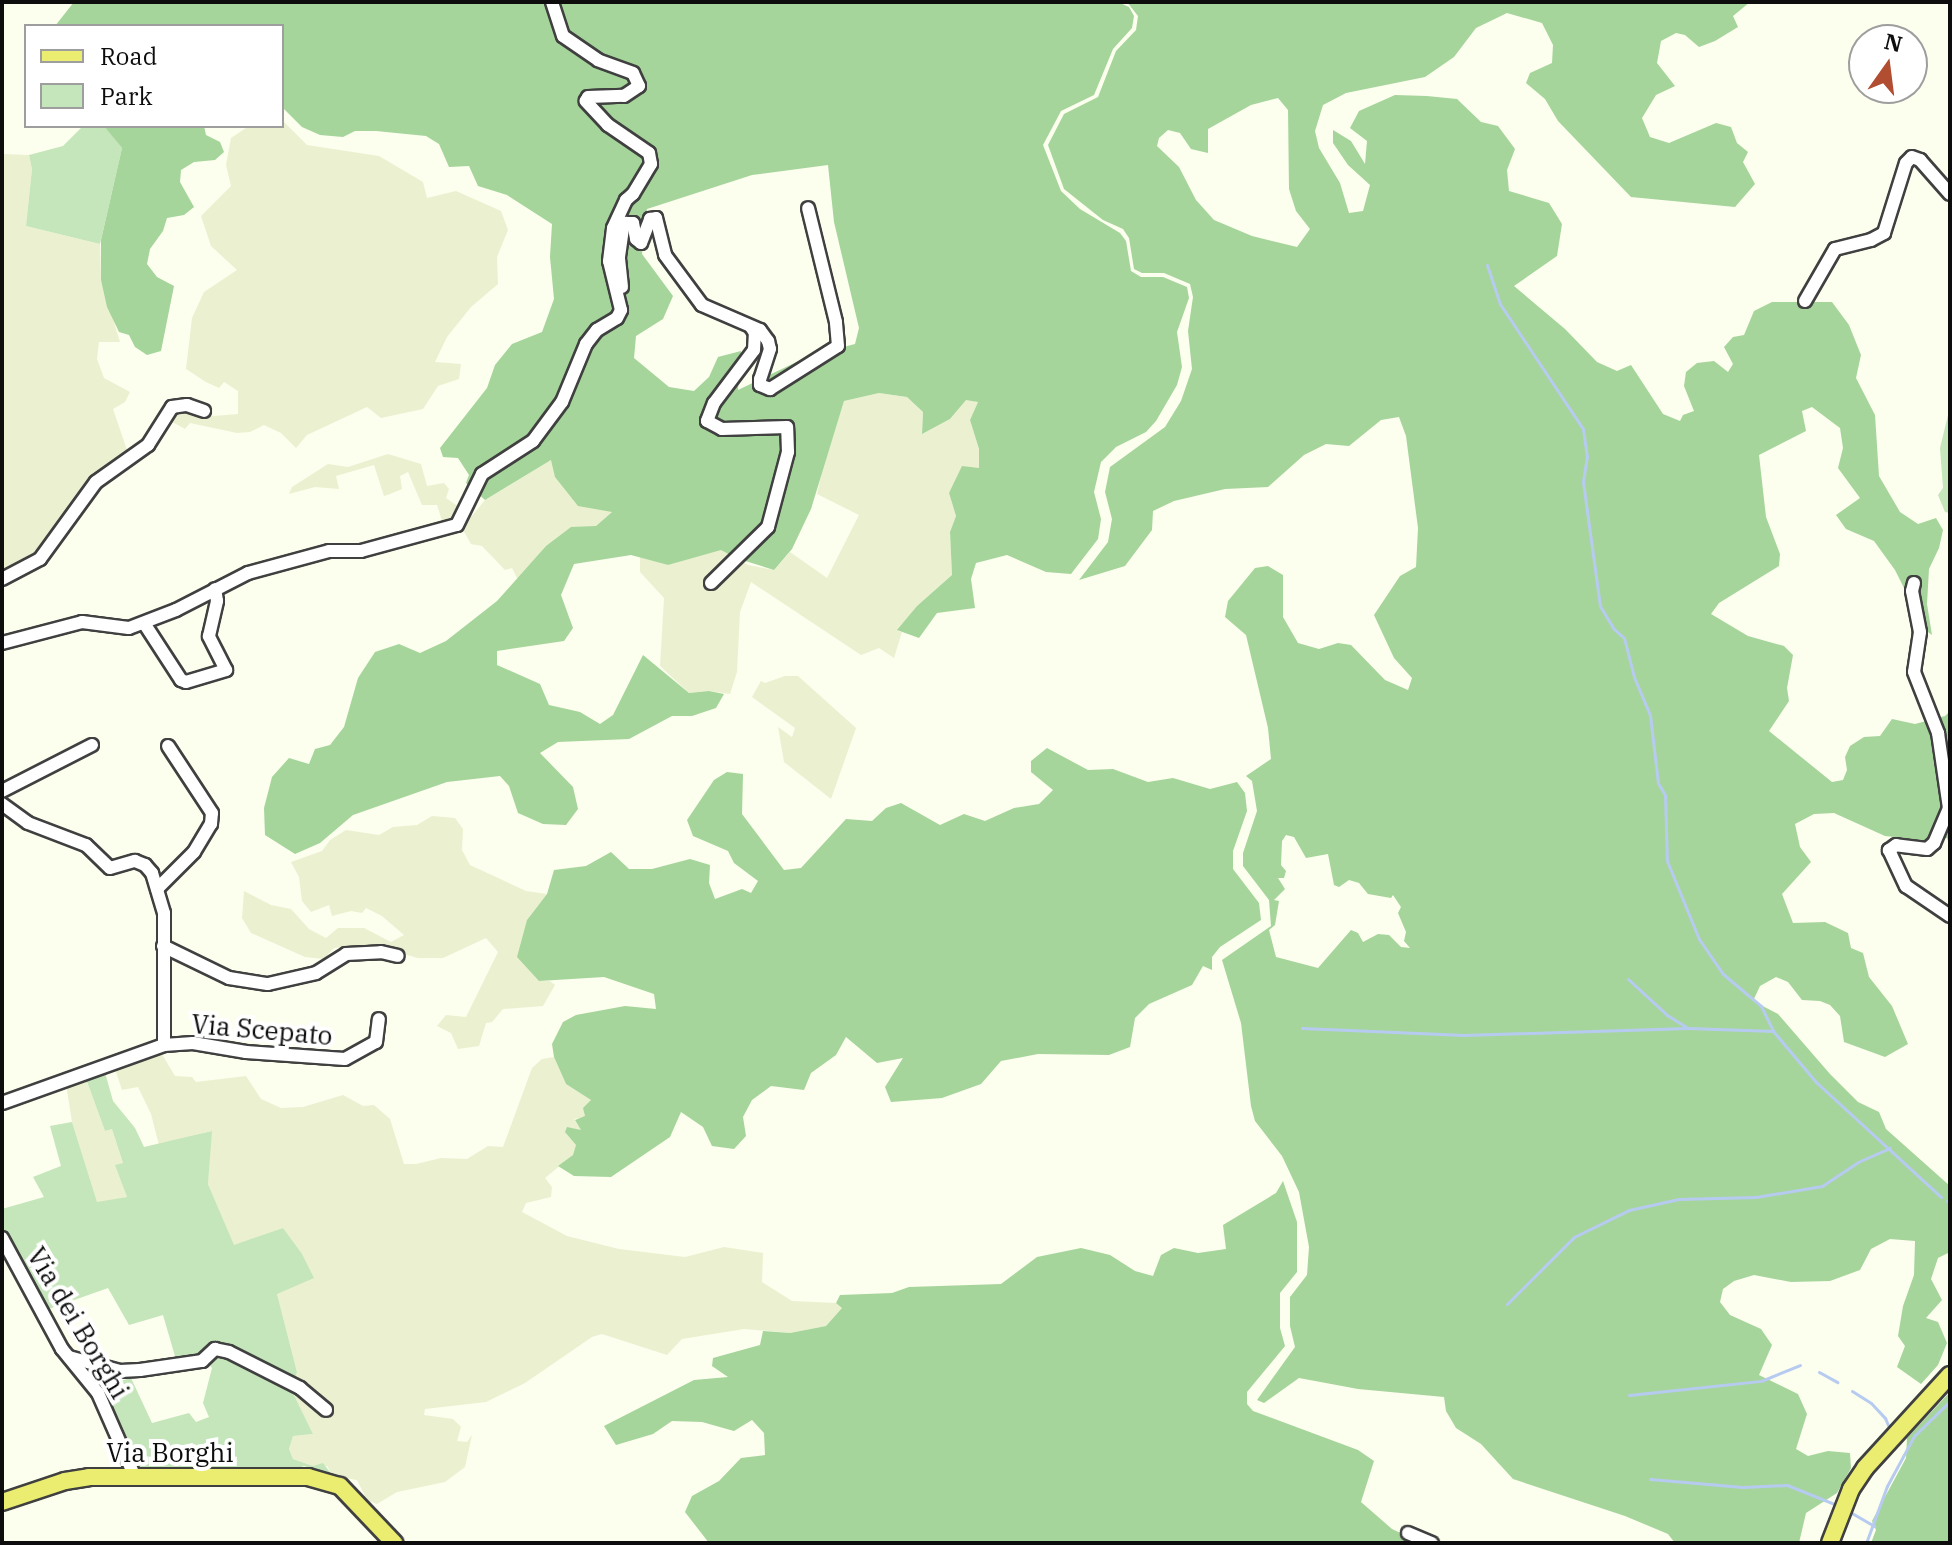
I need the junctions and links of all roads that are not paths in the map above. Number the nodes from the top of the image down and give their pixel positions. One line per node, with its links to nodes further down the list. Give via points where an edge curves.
1 (552, 2): 5 (street, via 563,36 598,60 633,73 639,86 624,96 586,101 608,125 649,153 651,164 613,228 609,261)
2 (1950, 194): 4 (street, via 1912,157 1884,233 1835,249)
3 (808, 208): 6 (street, via 838,346 764,388 760,379 770,349 760,330)
4 (1805, 301)
5 (621, 310): 6 (street, via 623,228 633,223 641,243 650,219 656,218 665,255 686,287 702,305); 11 (street, via 586,344 562,402 533,441 482,474 457,525 361,551 297,559)
6 (751, 327): 9 (street, via 754,350 714,403 707,421 722,429 783,426 788,430 788,452 768,527)
7 (204, 411): 8 (street, via 172,407 148,445 96,482 40,559)
8 (2, 579)
9 (711, 583)
10 (1914, 583): 19 (street, via 1920,632 1914,672 1938,733 1949,808 1927,849 1896,845 1889,850 1906,886)
11 (215, 589): 12 (street); 12 (street, via 209,636 226,670 181,680)
12 (144, 623): 13 (street, via 129,628 82,622)
13 (3, 639)
14 (92, 745): 16 (street)
15 (168, 746): 18 (street, via 212,813 194,852)
16 (2, 791)
17 (2, 804): 18 (street, via 28,823 86,845 110,868 135,861 145,865)
18 (157, 889): 20 (street, via 164,913)
19 (1950, 916)
20 (163, 946): 21 (street, via 229,978 268,984 316,973 346,954); 23 (street)
21 (398, 956)
22 (379, 1019): 23 (street, Via Scepato, via 376,1042 345,1059 193,1043)
23 (164, 1045): 24 (street)
24 (2, 1103)
25 (4, 1246): 26 (street, Via dei Borghi)
26 (69, 1357): 28 (street, via 120,1371 140,1370 202,1361 215,1349 300,1388); 29 (street, Via dei Borghi, via 98,1393)
27 (1949, 1377): 34 (main road, via 1865,1468)
28 (326, 1410)
29 (134, 1475): 30 (main road, Via Borghi, via 65,1481); 32 (main road, Via Borghi, via 308,1477 340,1486)
30 (2, 1502)
31 (1408, 1533): 33 (street)
32 (394, 1543)
33 (1432, 1543)
34 (1830, 1543)

